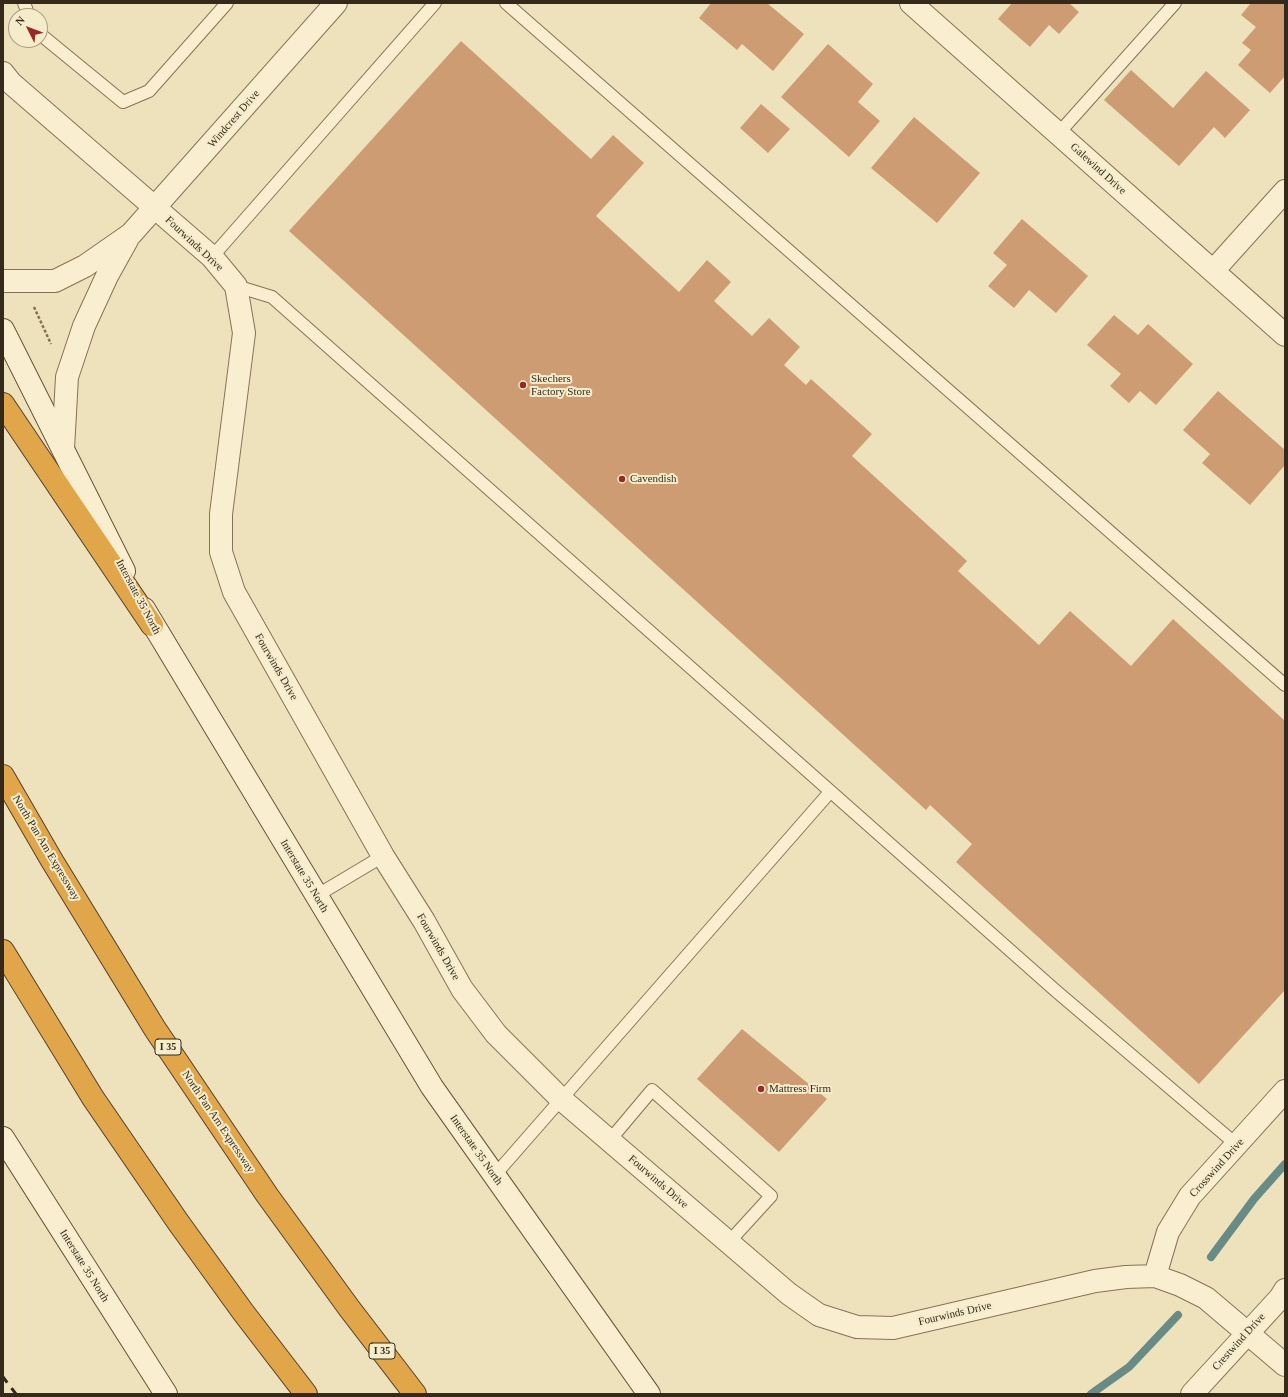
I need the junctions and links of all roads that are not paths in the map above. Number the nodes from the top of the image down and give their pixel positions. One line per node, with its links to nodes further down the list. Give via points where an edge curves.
1 (227, 3): 7 (lane, via 149,91 123,102)
2 (336, 3): 11 (street, Windcrest Drive)
3 (435, 3): 13 (lane)
4 (506, 3): 22 (lane)
5 (910, 3): 9 (street, Galewind Drive)
6 (1175, 3): 9 (lane)
7 (48, 41)
8 (3, 73): 11 (street, Fourwinds Drive, via 11,83)
9 (1058, 134): 14 (street, Galewind Drive)
10 (1285, 191): 14 (street)
11 (155, 208): 12 (street, Windcrest Drive); 13 (street, Fourwinds Drive)
12 (131, 234): 15 (street, Windcrest Drive, via 85,266 55,281); 20 (street, Windcrest Drive, via 107,276 84,326 67,377)
13 (212, 257): 16 (street, Fourwinds Drive)
14 (1213, 271): 18 (street, Galewind Drive)
15 (3, 282)
16 (236, 286): 24 (lane, via 272,297); 25 (street, Fourwinds Drive, via 244,333 221,514 221,552 234,592)
17 (3, 330): 20 (street, Interstate 35 North)
18 (1285, 335)
19 (3, 404): 21 (highway)
20 (63, 449): 21 (street, Interstate 35 North)
21 (152, 625): 26 (street, Interstate 35 North)
22 (1285, 685)
23 (3, 776): 41 (highway, North Pan Am Expressway / I 35, via 164,1041 267,1195 349,1308)
24 (830, 792): 29 (lane); 32 (lane, via 1062,996)
25 (383, 856): 26 (lane); 29 (street, Fourwinds Drive, via 424,921 462,989 496,1034)
26 (316, 896): 33 (street, Interstate 35 North, via 432,1087)
27 (3, 951): 40 (highway, via 98,1105 243,1312)
28 (1285, 1091): 32 (street, Crosswind Drive)
29 (561, 1099): 31 (street, Fourwinds Drive); 33 (lane)
30 (3, 1138): 39 (street, Interstate 35 North)
31 (610, 1140): 34 (street, Fourwinds Drive); 34 (lane, via 652,1090 771,1196)
32 (1237, 1145): 35 (street, Crosswind Drive, via 1190,1196 1168,1232)
33 (494, 1176): 42 (street, Interstate 35 North)
34 (729, 1242): 35 (street, Fourwinds Drive, via 789,1294 819,1315 858,1327 893,1328 1095,1281)
35 (1155, 1276): 37 (street, Fourwinds Drive, via 1180,1284 1206,1298)
36 (1285, 1290): 37 (street, Crestwind Drive)
37 (1249, 1332): 38 (street, Fourwinds Drive); 43 (street, Crestwind Drive)
38 (1285, 1365)
39 (166, 1394)
40 (306, 1394)
41 (416, 1394)
42 (649, 1394)
43 (1192, 1394)

